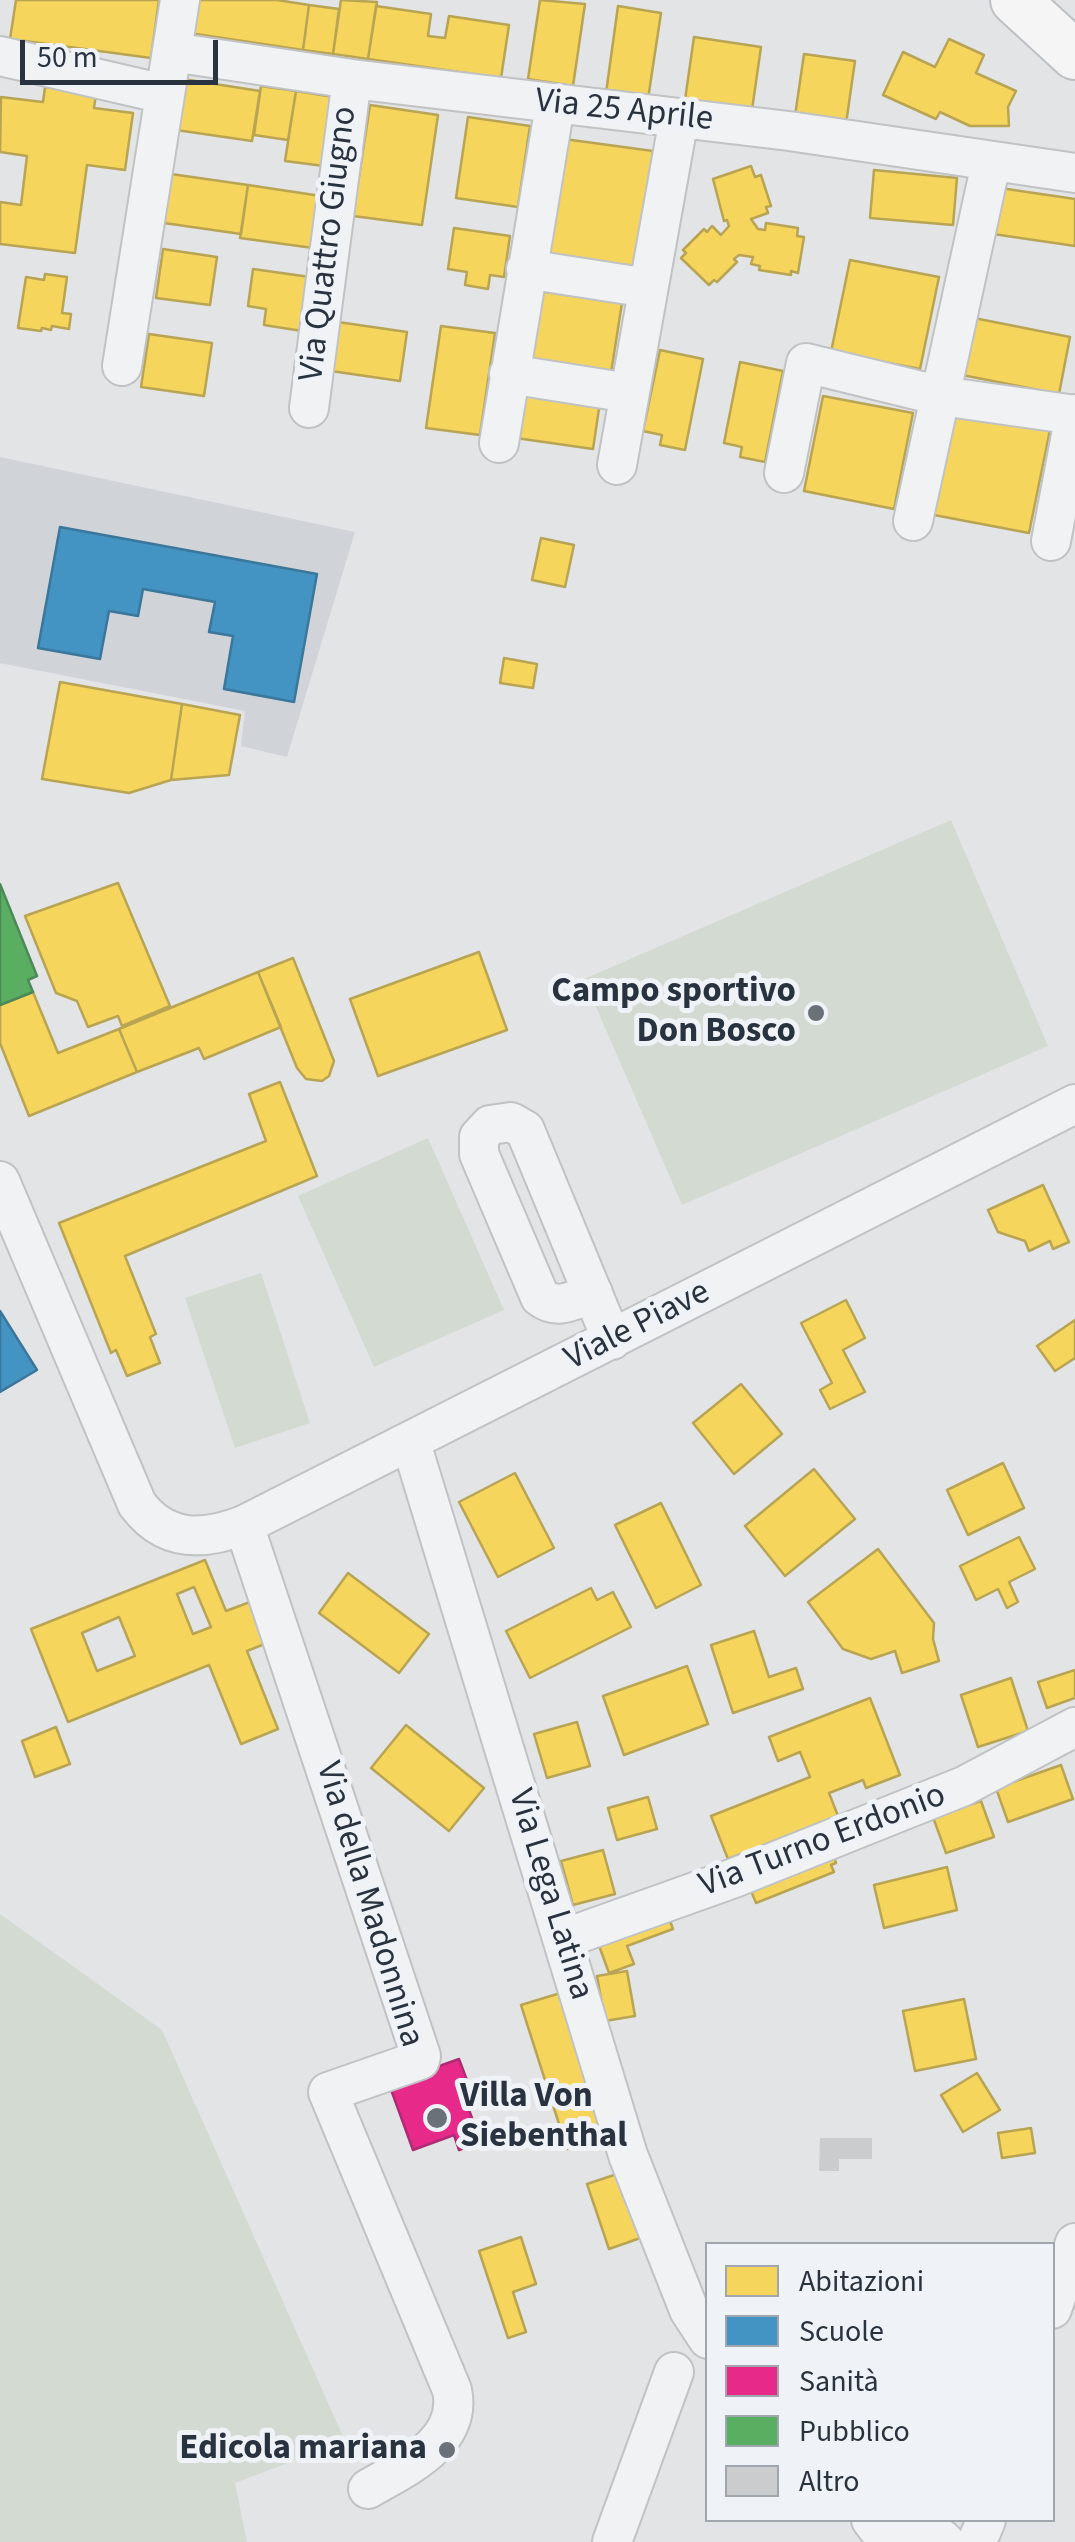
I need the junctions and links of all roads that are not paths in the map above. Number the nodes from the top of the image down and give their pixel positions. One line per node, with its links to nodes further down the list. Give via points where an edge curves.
1 (180, 0): 3 (street)
2 (1015, 0): 4 (main road)
3 (172, 52): 6 (street, Via 25 Aprile); 7 (street)
4 (1075, 55)
5 (0, 56): 7 (street)
6 (352, 79): 8 (street, Via 25 Aprile); 18 (street, Via Quattro Giugno)
7 (164, 94): 14 (street)
8 (555, 105): 9 (street, Via 25 Aprile); 12 (street)
9 (679, 118): 10 (street, Via 25 Aprile); 13 (street)
10 (992, 163): 11 (street, Via 25 Aprile); 17 (street)
11 (1075, 172)
12 (526, 269): 13 (street); 15 (street)
13 (648, 288): 16 (street)
14 (122, 366)
15 (509, 374): 16 (street); 20 (street)
16 (630, 393): 22 (street)
17 (941, 396): 19 (street); 23 (street, via 806,363); 24 (street)
18 (308, 408)
19 (1075, 415): 21 (street)
20 (499, 443)
21 (1072, 459): 25 (street)
22 (616, 465)
23 (784, 473)
24 (912, 521)
25 (1051, 542)
26 (1075, 1104): 29 (street, Viale Piave)
27 (0, 1181): 31 (street, Viale Piave, via 128,1486 148,1518 170,1532 198,1537)
28 (593, 1293): 29 (street)
29 (612, 1340): 30 (street, Viale Piave)
30 (411, 1443): 31 (street, Viale Piave); 33 (street, Via Lega Latina)
31 (244, 1525): 38 (street, Via della Madonnina, via 421,2056 328,2092 452,2390 453,2415 444,2436)
32 (1075, 1727): 33 (street, Via Turno Erdonio, via 964,1786)
33 (563, 1939): 36 (street, Via Lega Latina, via 628,2155)
34 (1075, 2243): 35 (street)
35 (1055, 2300)
36 (698, 2324): 37 (street)
37 (691, 2368): 41 (street)
38 (368, 2489)
39 (873, 2522): 42 (street)
40 (946, 2532): 43 (street, via 913,2531)
41 (612, 2542)
42 (888, 2542)
43 (898, 2542)

